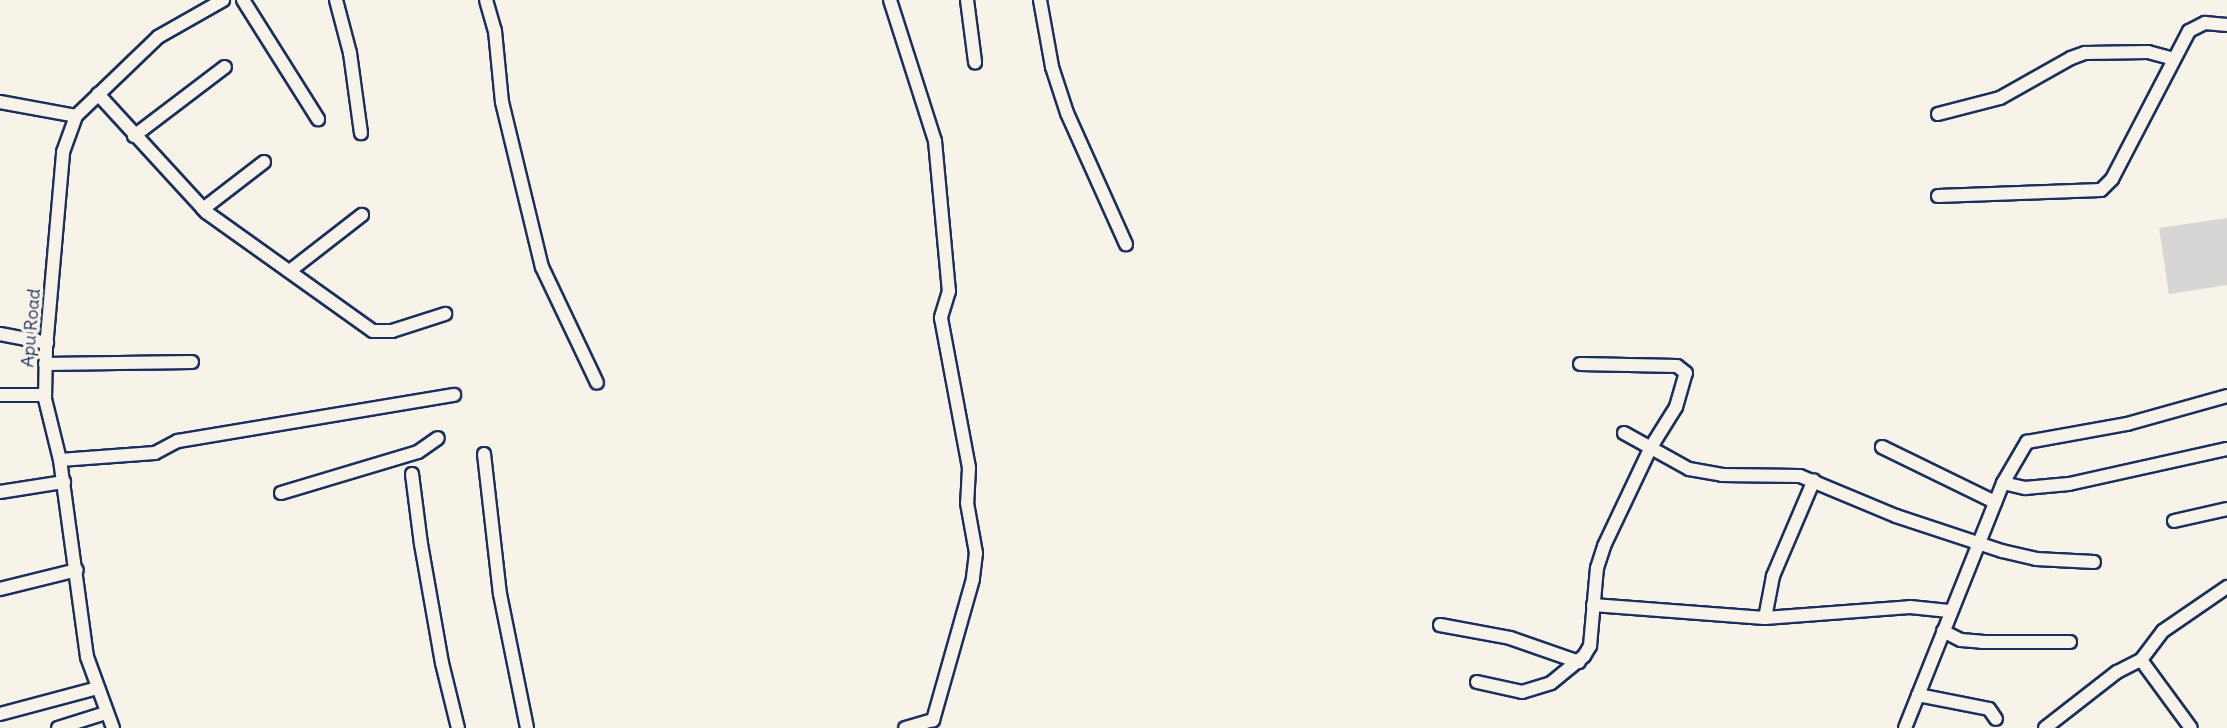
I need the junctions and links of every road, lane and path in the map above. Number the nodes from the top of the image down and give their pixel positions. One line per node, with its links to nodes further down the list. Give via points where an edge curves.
1 (223, 0): 12 (street, Apu Road, via 158,37)
2 (243, 0): 16 (street)
3 (336, 0): 17 (street, via 350,53)
4 (486, 0): 31 (street, via 495,31 502,102 542,267)
5 (890, 0): 75 (street, via 935,141 949,291 941,318 969,468 967,503 976,553 973,579 933,720)
6 (967, 0): 10 (street)
7 (1040, 0): 23 (street, via 1052,67 1067,113)
8 (2227, 25): 9 (street, via 2196,25)
9 (2174, 59): 14 (street, via 2148,52 2085,53 2000,98); 20 (street, via 2112,179 2101,190)
10 (975, 62)
11 (225, 67): 18 (street)
12 (98, 94): 15 (street, Apu Road); 18 (street)
13 (0, 102): 15 (street)
14 (1938, 114)
15 (76, 116): 27 (street, Apu Road, via 63,152)
16 (318, 119)
17 (361, 133)
18 (135, 136): 21 (street)
19 (264, 162): 21 (street)
20 (1938, 196)
21 (203, 209): 24 (street)
22 (362, 215): 24 (street)
23 (1126, 244)
24 (291, 270): 25 (street, via 373,331 392,331)
25 (445, 314)
26 (0, 334): 27 (street)
27 (47, 343): 29 (street, Apu Road)
28 (192, 362): 29 (street)
29 (45, 364): 33 (street, Apu Road)
30 (1580, 364): 38 (street, via 1683,368 1684,385 1676,407)
31 (597, 383)
32 (0, 395): 33 (street)
33 (45, 395): 42 (street, Apu Road)
34 (454, 395): 42 (street, via 177,441 155,453)
35 (2227, 396): 46 (street, via 2127,424 2034,439 2021,449)
36 (1624, 433): 38 (street)
37 (438, 438): 48 (street, via 418,452)
38 (1651, 447): 44 (street, via 1669,460 1706,473 1782,474); 57 (street, via 1604,546)
39 (1882, 447): 49 (street)
40 (2227, 449): 46 (street, via 2069,484 2025,488)
41 (484, 454): 74 (street, via 499,594)
42 (60, 460): 45 (street, Apu Road)
43 (412, 474): 73 (street, via 432,610)
44 (1814, 480): 52 (street, via 1868,505); 59 (street, via 1773,576)
45 (64, 482): 47 (street); 54 (street, Apu Road)
46 (2003, 483): 49 (street)
47 (0, 492)
48 (281, 493)
49 (1995, 502): 52 (street)
50 (2227, 509): 51 (street)
51 (2174, 521)
52 (1978, 543): 53 (street, via 2036,559); 58 (street)
53 (2094, 562)
54 (77, 570): 56 (street); 66 (street, Apu Road, via 87,657)
55 (2227, 587): 63 (street, via 2163,631)
56 (0, 589)
57 (1593, 605): 59 (street); 64 (street, via 1590,646)
58 (1949, 611): 59 (street, via 1910,607); 61 (street)
59 (1765, 618)
60 (1440, 625): 64 (street, via 1510,638)
61 (1943, 631): 62 (street, via 1961,640 1982,642); 67 (street)
62 (2070, 642)
63 (2141, 660): 78 (street, via 2117,672); 79 (street)
64 (1579, 662): 65 (street, via 1551,683 1522,692)
65 (1476, 682)
66 (98, 688): 68 (street, Apu Road); 69 (street)
67 (1918, 695): 70 (street, via 1989,709); 77 (street)
68 (106, 713): 71 (street); 72 (street, Apu Road)
69 (0, 714)
70 (1996, 719)
71 (58, 728)
72 (113, 728)
73 (458, 728)
74 (527, 728)
75 (905, 728)
76 (1899, 728): 77 (street)
77 (1905, 728)
78 (2045, 728)
79 (2191, 728)

